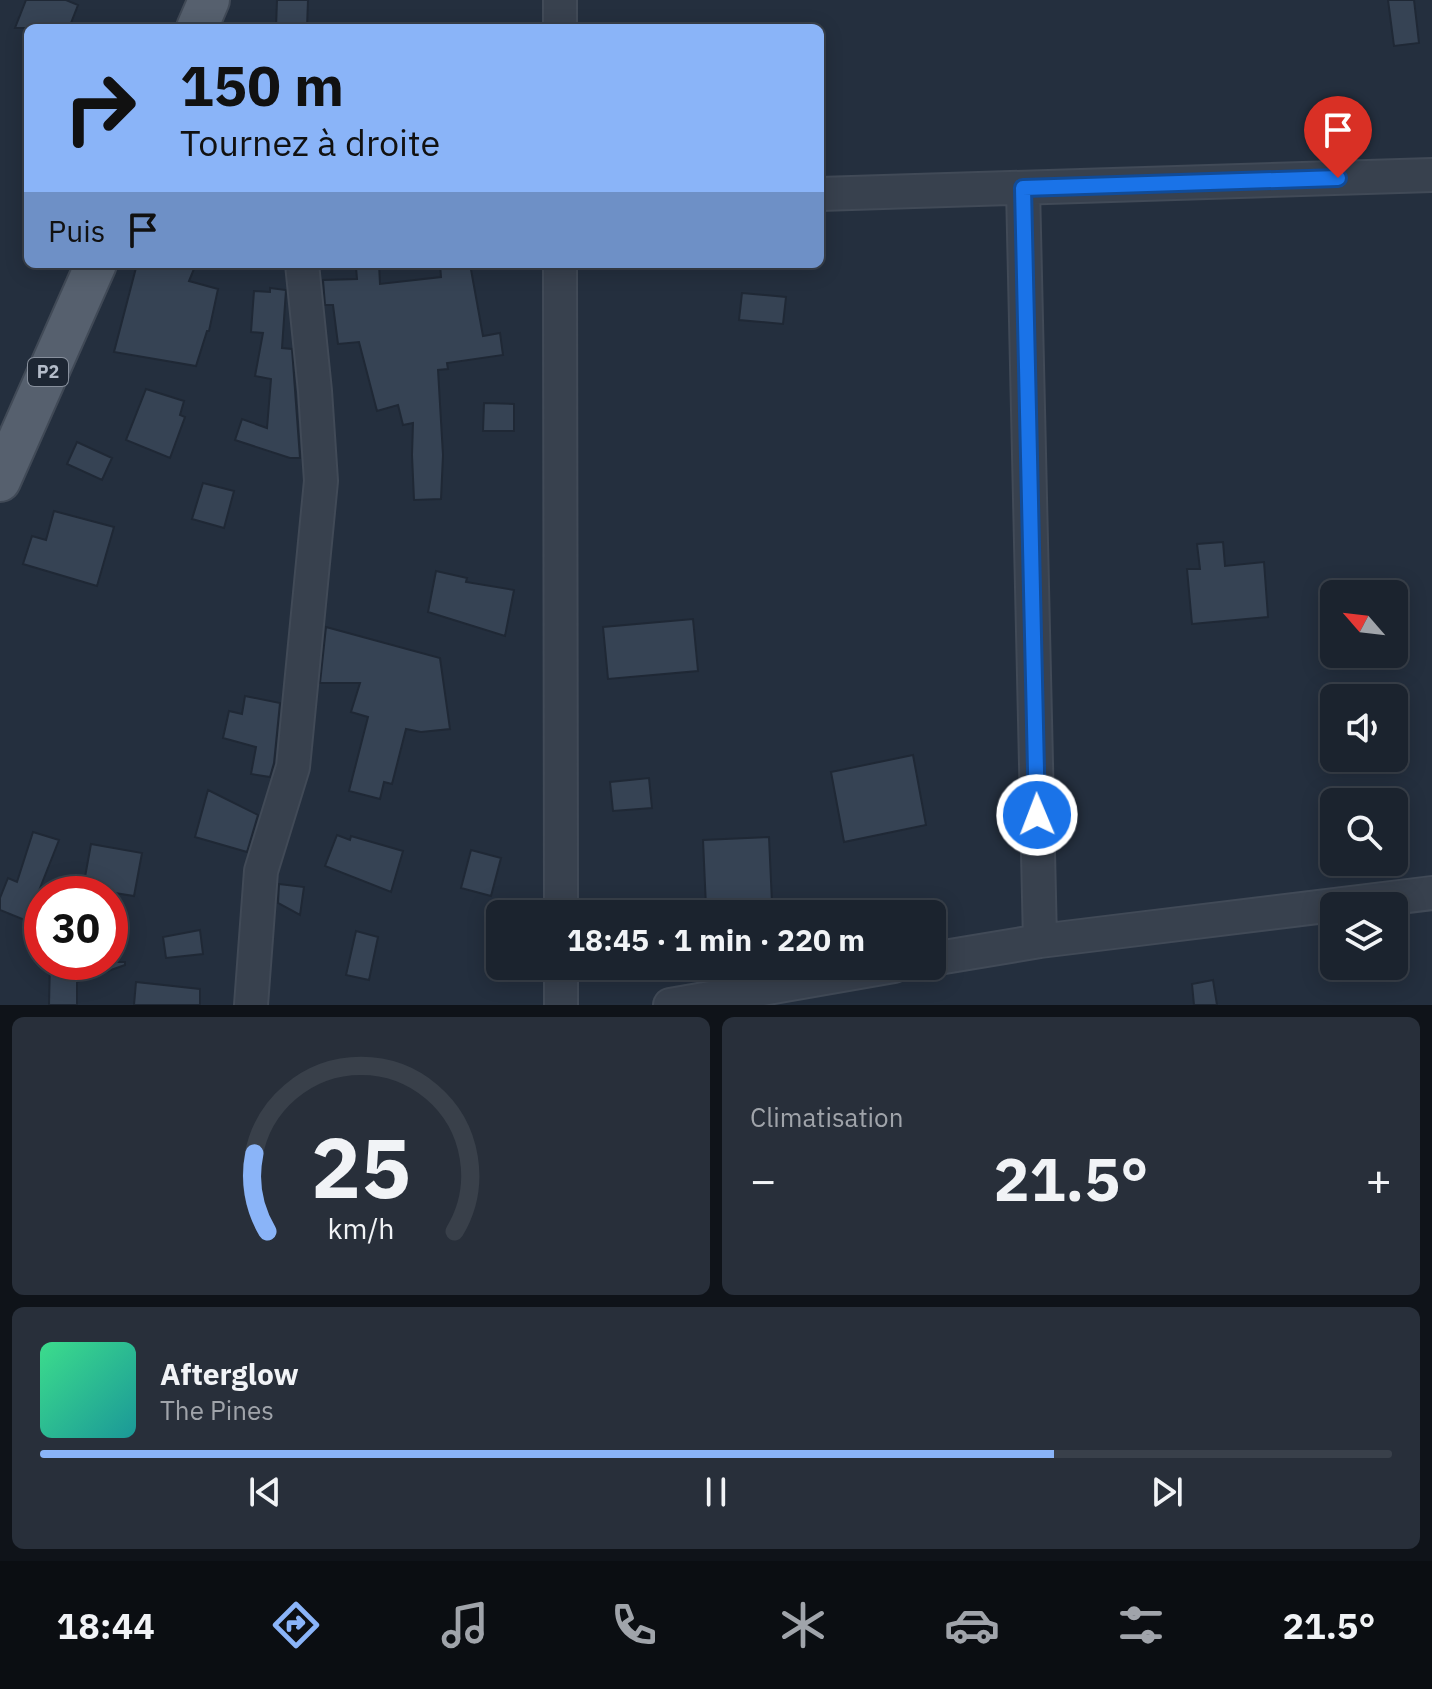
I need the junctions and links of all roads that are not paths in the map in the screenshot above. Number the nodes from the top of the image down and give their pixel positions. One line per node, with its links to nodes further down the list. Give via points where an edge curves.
1 (209, 0): 3 (main road)
2 (560, 0): 4 (street)
3 (199, 24)
4 (560, 24)
5 (1432, 175): 6 (street)
6 (1023, 188): 7 (street); 14 (street)
7 (824, 194)
8 (94, 268): 11 (main road, P2)
9 (302, 268): 18 (street, via 321,481 293,767 261,871)
10 (560, 268): 13 (street)
11 (0, 481)
12 (1432, 893): 14 (street)
13 (561, 900)
14 (1040, 941): 15 (street)
15 (946, 957)
16 (561, 980): 19 (street)
17 (814, 980): 20 (street)
18 (251, 1005)
19 (561, 1005)
20 (670, 1005)

